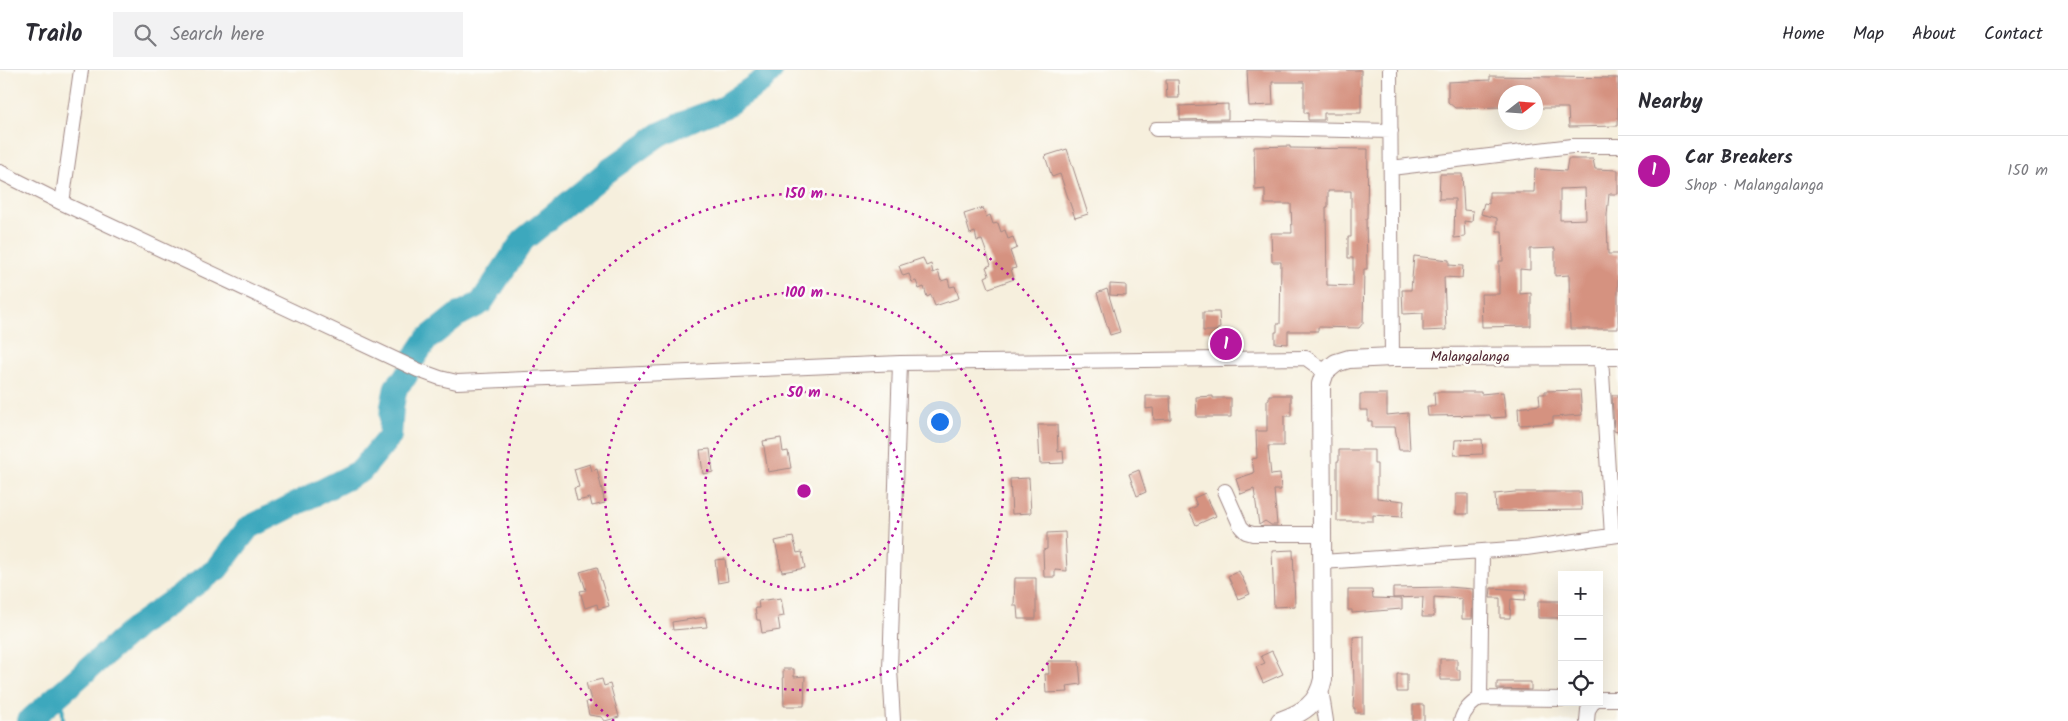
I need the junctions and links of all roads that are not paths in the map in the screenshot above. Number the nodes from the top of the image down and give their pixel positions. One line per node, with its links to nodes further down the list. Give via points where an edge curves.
1 (81, 70): 8 (street)
2 (1390, 70): 4 (street)
3 (1156, 129): 4 (street)
4 (1390, 131): 6 (street)
5 (1618, 146): 6 (street, via 1545,148)
6 (1391, 168): 10 (street)
7 (0, 172): 8 (street)
8 (62, 203): 11 (street, via 418,370 457,382)
9 (1610, 356): 10 (street, Malangalanga); 15 (street)
10 (1392, 357): 12 (street, Malangalanga, via 1349,359 1336,363)
11 (900, 363): 12 (street, via 1306,358); 24 (street, via 890,669)
12 (1325, 372): 14 (street, via 1320,384)
13 (1225, 491): 14 (street, via 1246,532)
14 (1321, 534): 17 (street)
15 (1615, 536): 16 (street)
16 (1482, 551): 17 (street); 19 (street)
17 (1322, 562): 18 (street, via 1324,667)
18 (1321, 689): 25 (street, via 1306,710); 26 (street)
19 (1480, 698): 20 (street); 27 (street, via 1470,704)
20 (1558, 699)
21 (1603, 699): 22 (street)
22 (1618, 699)
23 (1590, 706): 28 (street)
24 (893, 721)
25 (1280, 721)
26 (1326, 721)
27 (1461, 721)
28 (1587, 721)

